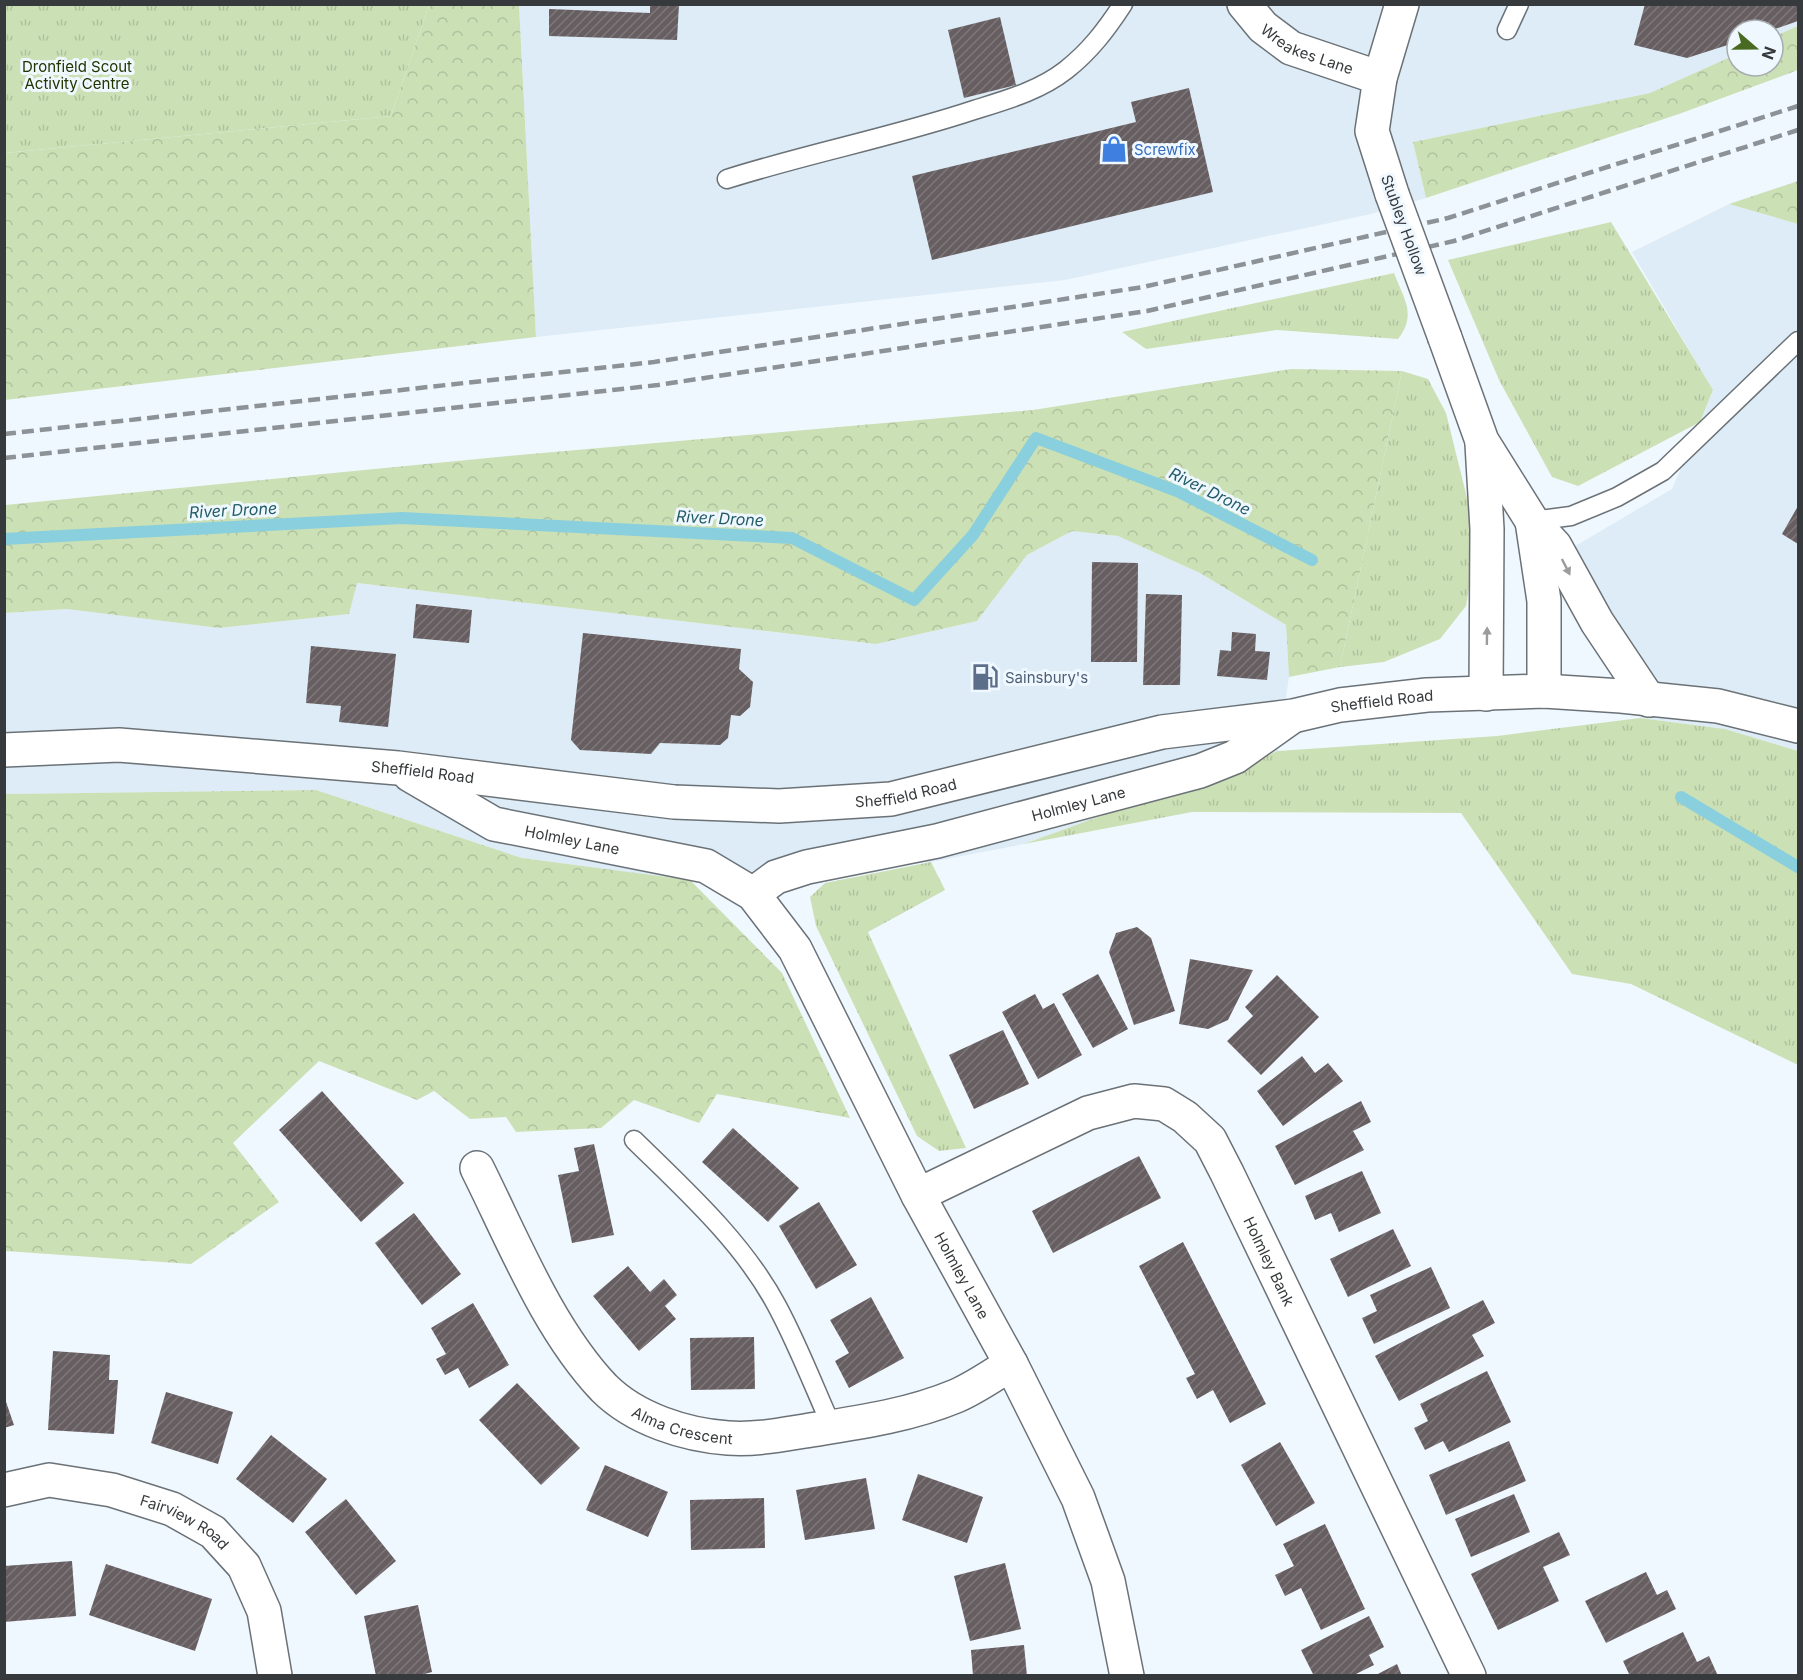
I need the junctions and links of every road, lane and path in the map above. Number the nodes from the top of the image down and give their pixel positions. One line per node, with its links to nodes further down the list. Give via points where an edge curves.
1 (1123, 4): 7 (lane, via 1097,42 1065,71 1034,91 918,129 795,157)
2 (1245, 4): 6 (main road, Wreakes Lane, via 1263,27 1291,48)
3 (1402, 4): 6 (main road, Stubley Hollow)
4 (1519, 4): 5 (lane)
5 (1507, 30)
6 (1380, 78): 9 (main road, Stubley Hollow, bridge, via 1372,131)
7 (727, 179)
8 (1798, 341): 10 (lane, via 1663,471 1617,497 1571,516)
9 (1482, 441): 10 (main road, Stubley Hollow); 12 (main road, Stubley Hollow, one-way to 9)
10 (1532, 521): 11 (main road, Stubley Hollow, via 1544,601); 13 (main road, Stubley Hollow, one-way to 13, via 1555,546 1597,622)
11 (1544, 691): 12 (main road, Sheffield Road); 13 (main road, Sheffield Road)
12 (1486, 694): 14 (main road, Sheffield Road, via 1405,697)
13 (1649, 700): 15 (main road, Sheffield Road, via 1718,706)
14 (1293, 716): 17 (main road, Sheffield Road, via 1162,732 891,799 790,805 674,802); 18 (main road, Holmley Lane, via 1236,757 1200,771 937,841 807,867 776,877)
15 (1798, 726)
16 (4, 750): 17 (main road, Sheffield Road, via 119,745)
17 (398, 768): 18 (main road, Holmley Lane, via 494,824 706,866)
18 (753, 894): 21 (main road, Holmley Lane, via 795,949)
19 (634, 1140): 23 (lane, via 724,1232 754,1270 776,1305)
20 (477, 1168): 23 (main road, Alma Crescent, via 545,1303 576,1354 622,1404 651,1420 728,1438 767,1437)
21 (918, 1195): 22 (main road, Holmley Lane); 27 (main road, Holmley Bank, via 1088,1113 1134,1101 1164,1104 1185,1117 1210,1140 1227,1173)
22 (1011, 1364): 23 (main road, Alma Crescent, via 958,1395 920,1409); 26 (main road, Holmley Lane, via 1078,1498 1108,1581)
23 (832, 1427)
24 (4, 1490): 25 (main road, Fairview Road, via 49,1480 112,1490 172,1509 213,1532 244,1566 264,1611)
25 (276, 1676)
26 (1127, 1676)
27 (1469, 1676)

